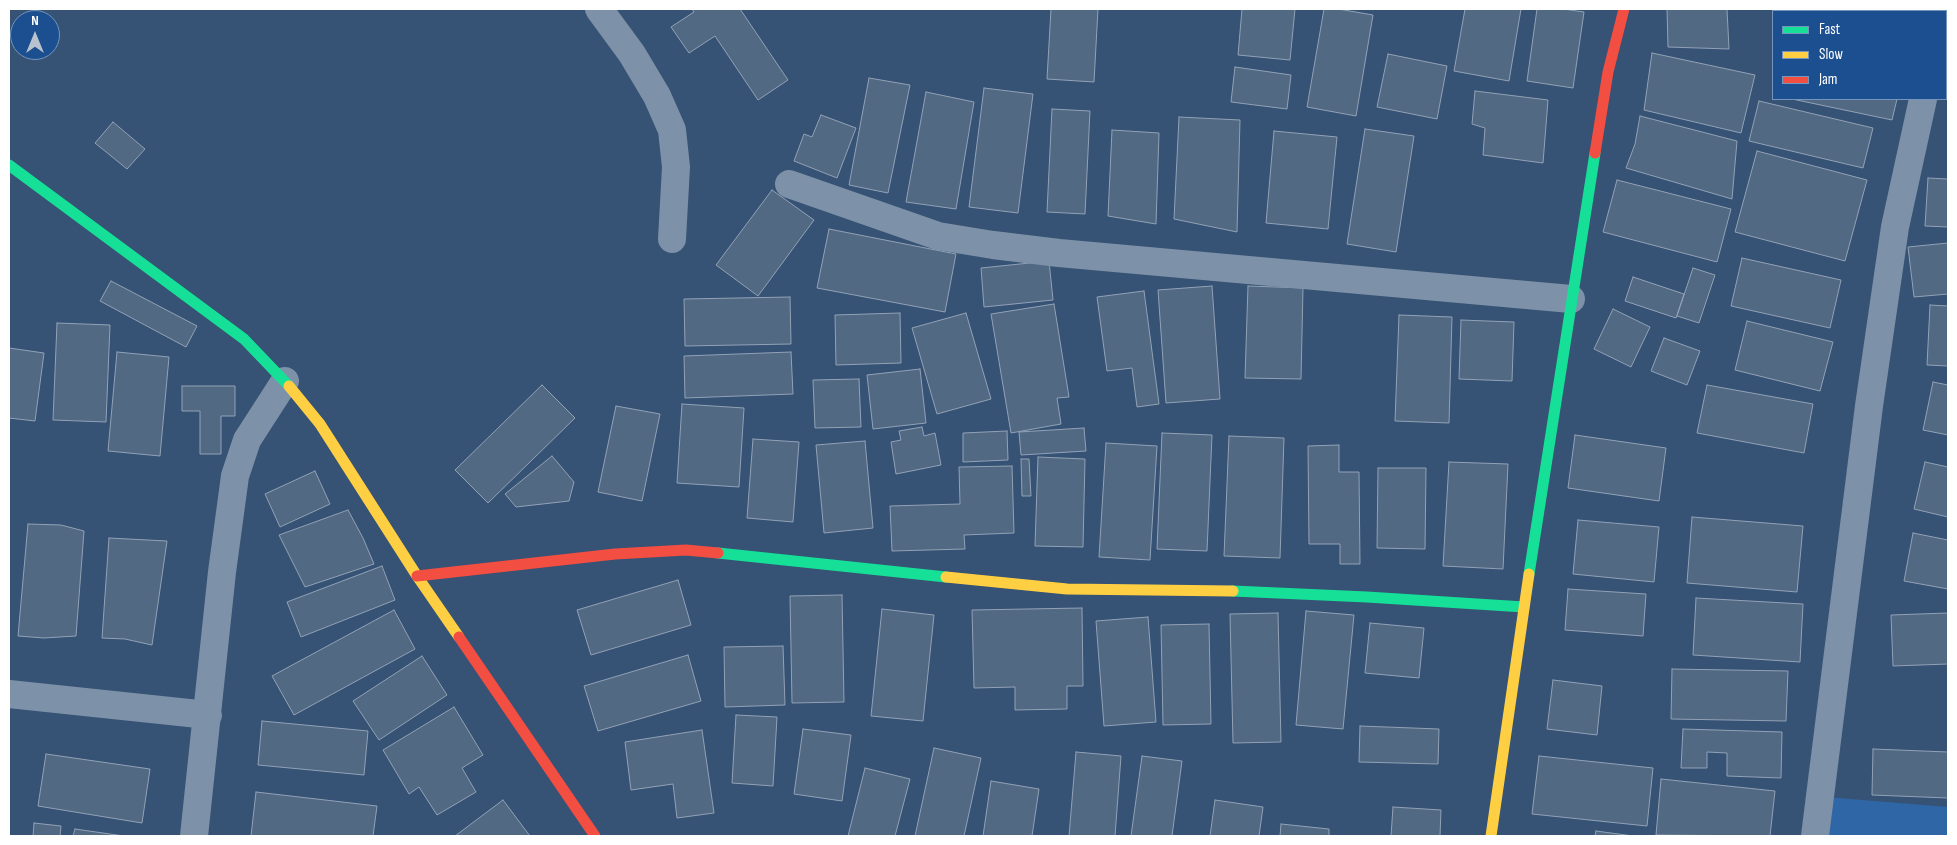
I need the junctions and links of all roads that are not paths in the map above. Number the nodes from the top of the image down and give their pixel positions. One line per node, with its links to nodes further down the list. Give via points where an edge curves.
1 (599, 9): 6 (street, via 632,54 672,130 676,167)
2 (1624, 9): 7 (street, via 1608,72)
3 (1923, 100): 16 (street, via 1894,236)
4 (9, 165): 8 (street, via 244,339)
5 (789, 184): 7 (street, via 938,236 993,245)
6 (672, 239)
7 (1571, 299): 10 (street)
8 (285, 381): 9 (street, via 320,424); 12 (street, via 247,440 235,476)
9 (417, 576): 10 (street, via 614,554 686,550 1067,588 1367,597); 14 (street)
10 (1524, 607): 15 (street)
11 (9, 694): 12 (street)
12 (208, 715): 13 (street)
13 (194, 836)
14 (595, 836)
15 (1492, 836)
16 (1815, 836)

